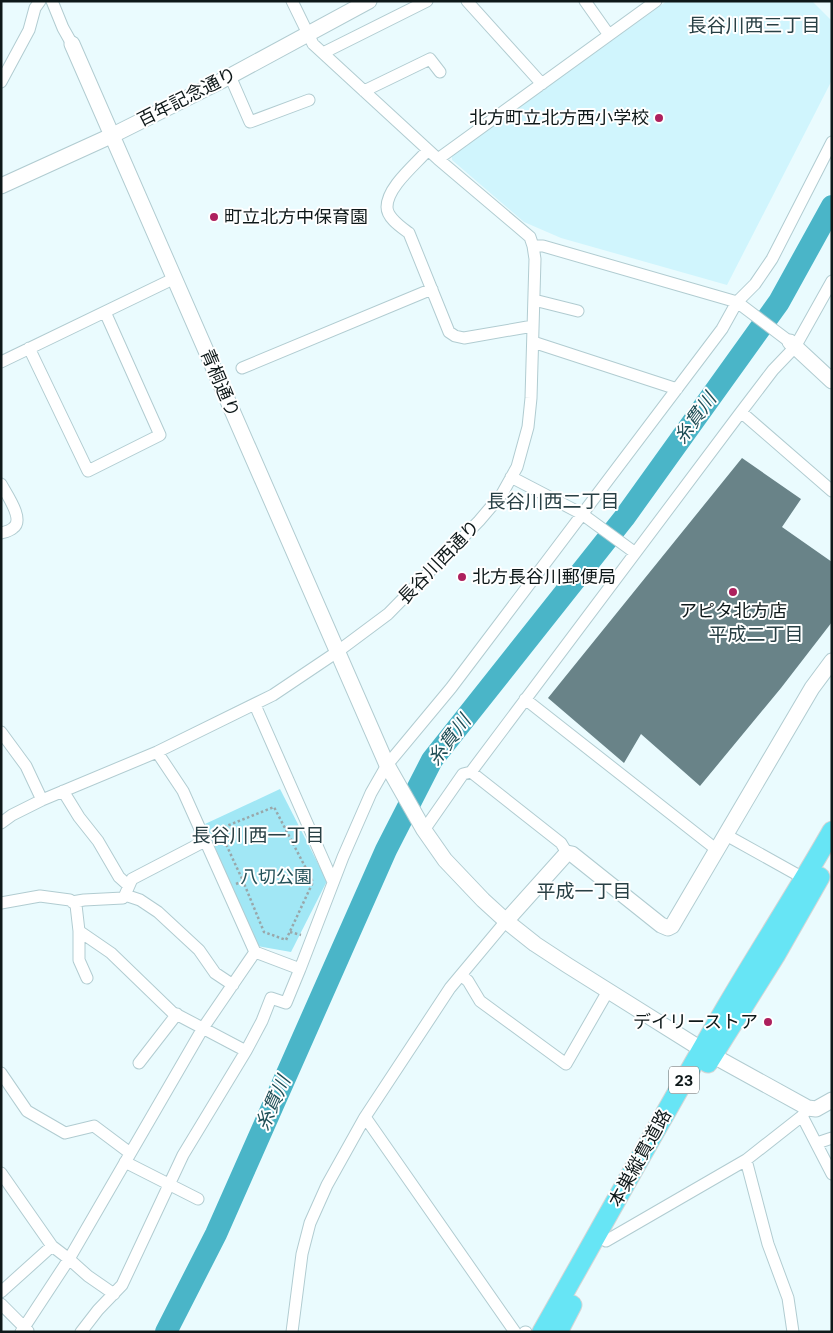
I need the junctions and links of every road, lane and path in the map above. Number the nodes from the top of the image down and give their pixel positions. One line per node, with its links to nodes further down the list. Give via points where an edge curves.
1 (40, 1): 16 (street, via 29,30)
2 (52, 1): 12 (street, 青桐通り)
3 (61, 1): 12 (street, via 72,31)
4 (292, 1): 10 (street)
5 (368, 1): 10 (street, 百年記念通り)
6 (427, 1): 13 (street)
7 (467, 1): 17 (street)
8 (585, 1): 11 (street)
9 (656, 1): 11 (street)
10 (307, 33): 13 (street); 15 (street, 百年記念通り)
11 (609, 35): 17 (street)
12 (72, 44): 20 (street, 青桐通り)
13 (323, 52): 18 (street)
14 (440, 72): 18 (street, via 430,59)
15 (230, 76): 19 (street, via 250,122); 20 (street, 百年記念通り)
16 (1, 82)
17 (542, 84): 23 (street)
18 (364, 91): 22 (street)
19 (308, 100)
20 (113, 135): 24 (street, 百年記念通り); 26 (street, 青桐通り)
21 (832, 142): 30 (street, via 772,259)
22 (428, 150): 23 (street); 28 (street, via 396,184 386,208 409,233)
23 (438, 159): 25 (street, via 530,237)
24 (1, 186)
25 (533, 246): 29 (street, 長谷川西通り); 30 (street, via 543,246)
26 (175, 278): 32 (street); 48 (street, 青桐通り)
27 (832, 281): 35 (street)
28 (432, 289): 33 (street, via 450,332 455,336 464,338); 38 (street)
29 (534, 300): 31 (street); 33 (street, 長谷川西通り)
30 (739, 302): 35 (street); 40 (street)
31 (578, 311)
32 (105, 312): 36 (street); 36 (street, via 160,436 88,471)
33 (533, 326): 34 (street, 長谷川西通り)
34 (533, 342): 40 (street); 42 (street, 長谷川西通り, via 528,427)
35 (792, 345): 39 (street); 41 (street)
36 (30, 348): 37 (street)
37 (1, 362)
38 (242, 368)
39 (832, 381)
40 (677, 389): 45 (street)
41 (740, 412): 44 (street); 47 (street)
42 (511, 476): 45 (street); 48 (street, 長谷川西通り, via 502,494 479,521 409,594)
43 (1, 484): 46 (street, via 18,516 14,528)
44 (832, 491)
45 (584, 516): 47 (street); 54 (street)
46 (1, 533)
47 (632, 550): 50 (street)
48 (337, 652): 51 (street, 長谷川西通り); 54 (street, 青桐通り)
49 (832, 661): 61 (street, via 812,688)
50 (525, 699): 55 (street); 63 (street)
51 (255, 705): 53 (street, 長谷川西通り); 68 (street)
52 (1, 732): 57 (street, via 26,766)
53 (157, 752): 56 (street, 長谷川西通り); 62 (street, via 183,791)
54 (387, 765): 59 (street, 青桐通り); 68 (street, via 371,793)
55 (472, 772): 59 (street, via 463,774); 64 (street, via 561,843)
56 (63, 791): 57 (street, 長谷川西通り); 70 (street)
57 (42, 800): 58 (street)
58 (1, 823)
59 (424, 830): 73 (street, 青桐通り, via 445,860)
60 (832, 831): 66 (main road, 本巣縦貫道路 / 23)
61 (726, 835): 63 (street); 66 (street)
62 (205, 841): 69 (street); 70 (street, via 132,879)
63 (717, 850): 64 (street, via 668,928 661,926)
64 (567, 853): 73 (street)
65 (832, 856): 84 (main road, 本巣縦貫道路 / 23, via 775,956)
66 (805, 879): 84 (main road, 本巣縦貫道路 / 23, via 762,946)
67 (243, 881): 67 (path, via 219,829 274,807 313,882 286,940 264,932); 69 (path)
68 (333, 882): 76 (street)
69 (226, 888): 75 (street)
70 (127, 890): 71 (street, via 123,898); 79 (street, via 158,912 199,950 215,974)
71 (72, 902): 72 (street, via 40,896); 74 (street, via 76,905)
72 (1, 903)
73 (506, 921): 77 (street); 80 (street, 青桐通り, via 535,944)
74 (79, 931): 78 (street, via 79,960); 81 (street, via 111,953)
75 (255, 952): 76 (street); 79 (street)
76 (300, 970): 83 (street, via 286,1003 271,998)
77 (461, 975): 80 (street, via 480,1001 566,1064); 89 (street)
78 (87, 978)
79 (233, 986): 82 (street)
80 (608, 991): 84 (street, 青桐通り)
81 (177, 1014): 82 (street); 85 (street)
82 (203, 1028): 83 (street); 92 (street)
83 (246, 1051): 96 (street, via 183,1155)
84 (707, 1052): 88 (street, 青桐通り); 98 (main road, 本巣縦貫道路 / 23)
85 (139, 1063)
86 (1, 1073): 92 (street, via 27,1111 65,1133 94,1126)
87 (832, 1100): 88 (street)
88 (805, 1112): 91 (street); 93 (street)
89 (365, 1117): 106 (street, via 327,1185 310,1224 302,1254); 107 (street)
90 (832, 1138): 91 (street)
91 (817, 1143): 95 (street)
92 (128, 1158): 96 (street); 100 (street)
93 (746, 1160): 98 (street); 110 (street, via 768,1244 788,1298)
94 (1, 1173): 99 (street)
95 (832, 1174)
96 (170, 1184): 97 (street); 102 (street, via 122,1285)
97 (198, 1198)
98 (601, 1238): 108 (main road, 本巣縦貫道路 / 23); 109 (main road, 本巣縦貫道路 / 23)
99 (52, 1246): 100 (street); 101 (street)
100 (69, 1259): 102 (street); 104 (street)
101 (1, 1292)
102 (114, 1294): 105 (street)
103 (1, 1304): 104 (street)
104 (25, 1330)
105 (81, 1332)
106 (292, 1332)
107 (515, 1332)
108 (542, 1332)
109 (558, 1332)
110 (793, 1332)

